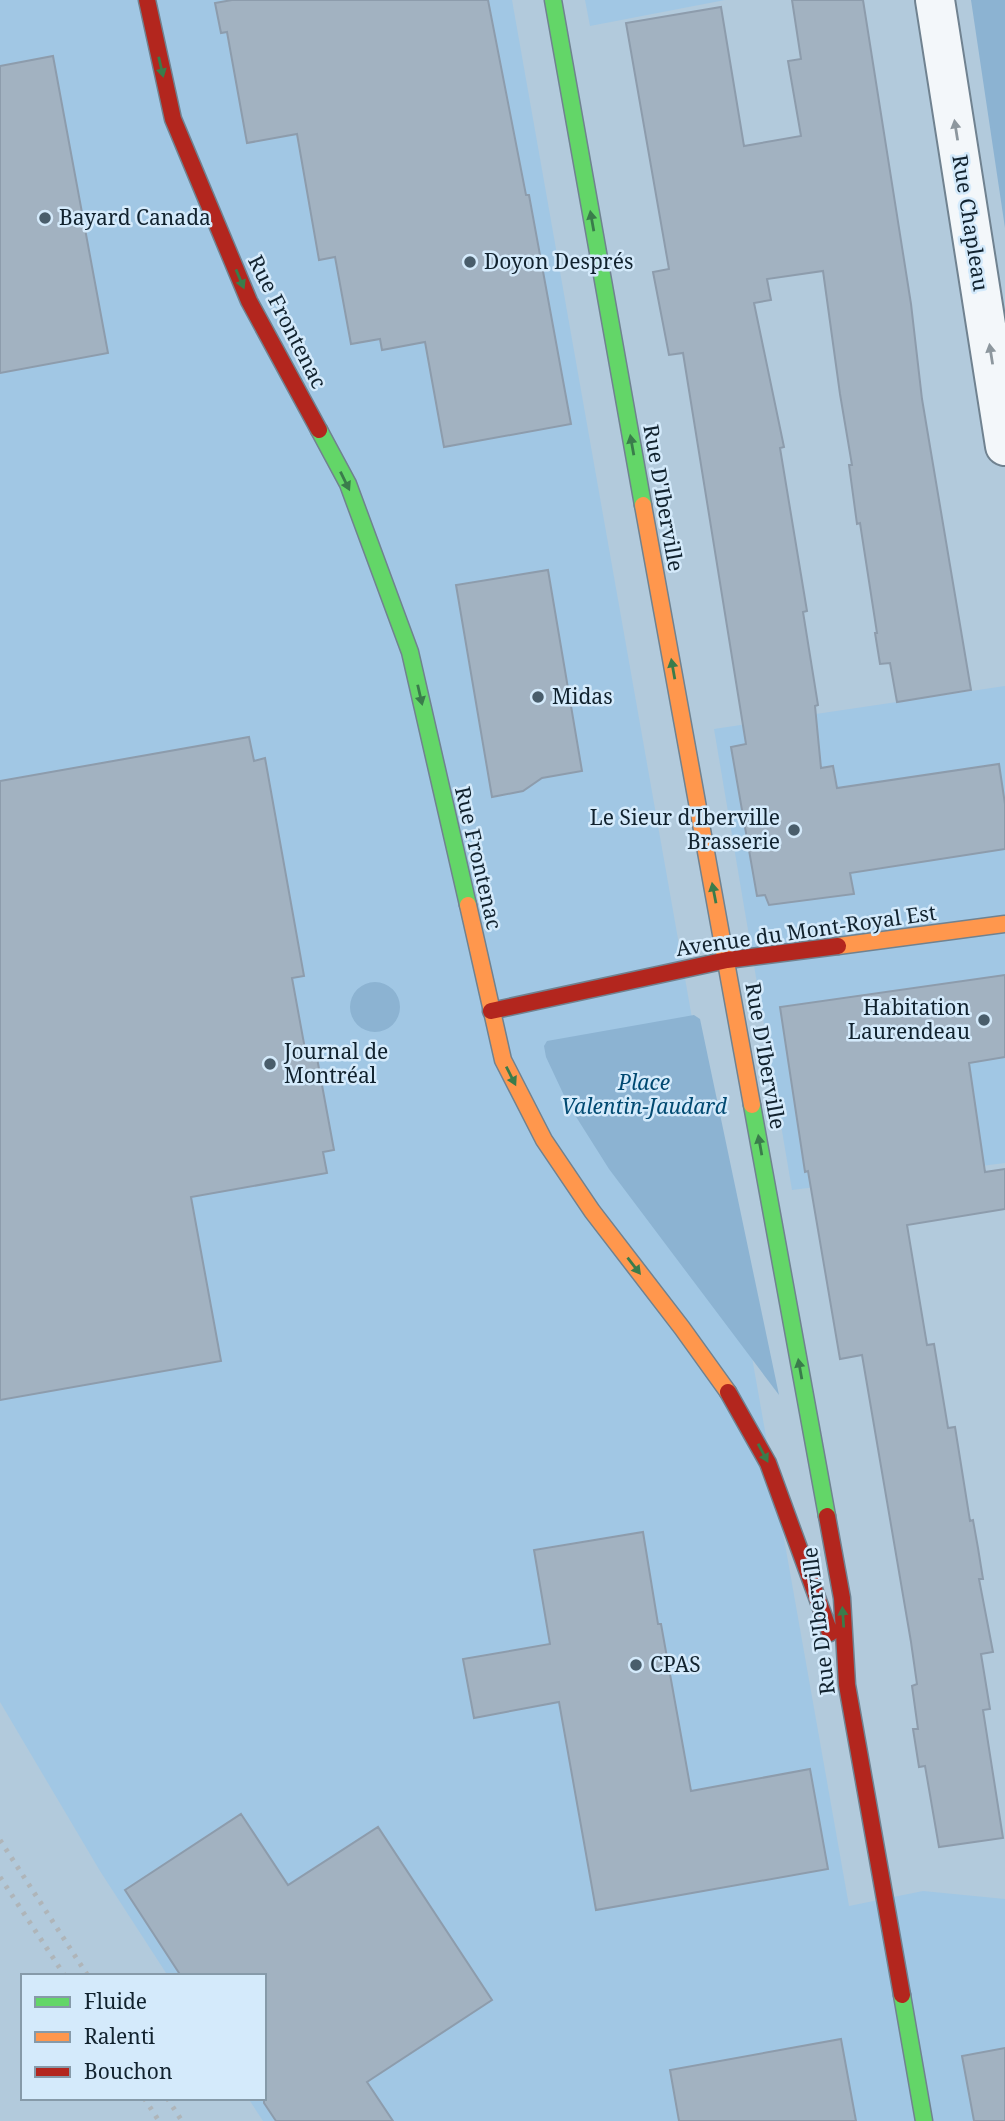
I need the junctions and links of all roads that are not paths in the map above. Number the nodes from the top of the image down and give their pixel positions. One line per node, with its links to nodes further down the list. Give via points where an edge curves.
1 (147, 0): 7 (main road, Rue Frontenac, one-way to 7, via 173,119 249,301 348,484 410,652)
2 (553, 0): 6 (main road, Rue D'Iberville, one-way to 2)
3 (935, 0): 4 (street, Rue Chapleau, one-way to 3)
4 (1004, 428)
5 (1005, 924): 6 (main road, Avenue du Mont-Royal Est)
6 (727, 960): 7 (main road, Avenue du Mont-Royal Est); 8 (main road, Rue D'Iberville, one-way to 6, via 842,1598)
7 (491, 1011): 8 (main road, Rue Frontenac, one-way to 8, via 503,1060 544,1140 734,1401 768,1463)
8 (847, 1685): 9 (main road, Rue D'Iberville)
9 (924, 2121)

